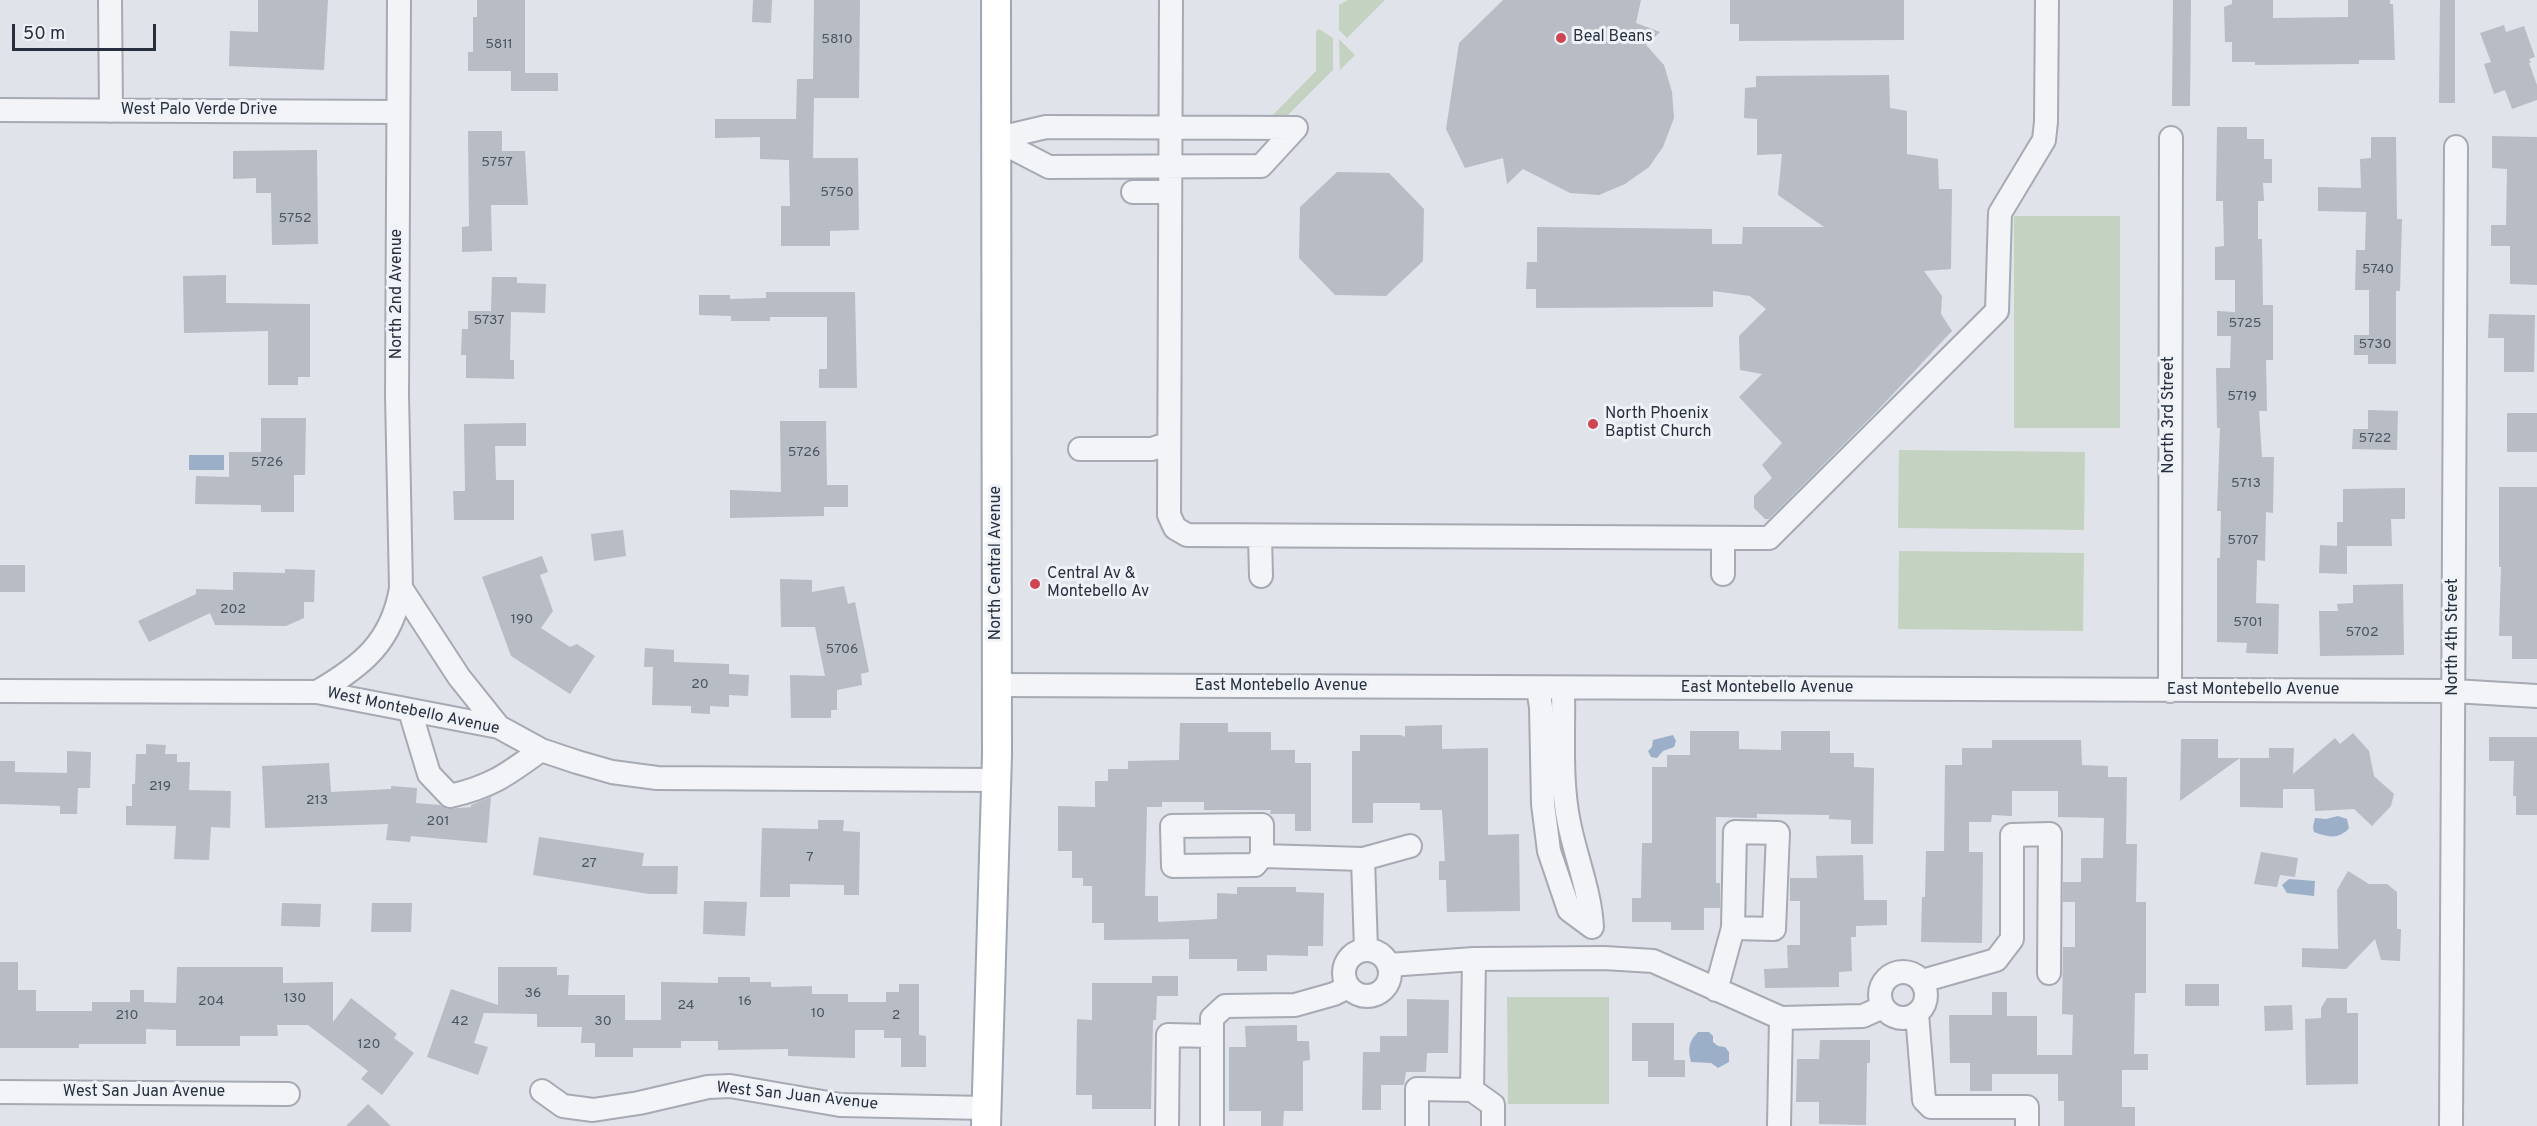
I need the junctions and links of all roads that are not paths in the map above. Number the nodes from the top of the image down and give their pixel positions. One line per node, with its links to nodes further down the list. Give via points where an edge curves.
1 (110, 0): 7 (street)
2 (399, 0): 8 (street, North 2nd Avenue)
3 (996, 0): 11 (main road, North Central Avenue)
4 (1171, 0): 9 (street)
5 (2047, 0): 19 (street, via 2044,140 2000,213 1997,311 1769,538)
6 (0, 110): 7 (street, West Palo Verde Drive)
7 (111, 111): 8 (street, West Palo Verde Drive)
8 (398, 112): 22 (street, North 2nd Avenue)
9 (1171, 128): 11 (street, via 1046,127); 13 (street); 13 (street, via 1296,128 1261,166)
10 (2171, 138): 27 (street, North 3rd Street)
11 (995, 139): 13 (street, via 1049,166); 23 (main road, North Central Avenue)
12 (2456, 147): 28 (street, North 4th Street)
13 (1171, 166): 15 (street)
14 (1133, 192): 15 (street)
15 (1170, 192): 16 (street)
16 (1169, 443): 17 (street, via 1152,449); 18 (street, via 1169,515 1175,528 1187,535)
17 (1080, 450)
18 (1260, 536): 19 (street); 21 (street)
19 (1723, 538): 20 (street)
20 (1723, 574)
21 (1261, 576)
22 (401, 588): 29 (street, North 2nd Avenue, via 397,612 380,644 350,673); 32 (street, via 459,677)
23 (998, 685): 24 (street, East Montebello Avenue); 34 (main road, North Central Avenue)
24 (1538, 689): 25 (street, East Montebello Avenue); 38 (street, via 1549,851 1569,910)
25 (1563, 689): 27 (street, East Montebello Avenue); 38 (street, via 1564,789 1591,903)
26 (0, 691): 29 (street, West Montebello Avenue)
27 (2170, 691): 28 (street, East Montebello Avenue)
28 (2454, 691): 30 (street, East Montebello Avenue); 66 (street, North 4th Street)
29 (317, 692): 31 (street, West Montebello Avenue)
30 (2537, 696)
31 (410, 711): 32 (street, West Montebello Avenue); 33 (street, via 429,774 450,795 474,791 501,779)
32 (499, 727): 33 (street, West Montebello Avenue)
33 (541, 750): 34 (street, West Montebello Avenue, via 612,772 657,778)
34 (997, 780): 58 (main road, North Central Avenue)
35 (1410, 846): 37 (street)
36 (1262, 856): 37 (street)
37 (1363, 859): 42 (street)
38 (1592, 927): 43 (street)
39 (1733, 928): 49 (street)
40 (2012, 939): 41 (street); 41 (street, via 2012,835 2050,834); 47 (street, via 1996,960)
41 (2049, 939): 46 (street)
42 (1366, 950): 45 (street, via 1380,953); 48 (street, via 1347,961 1344,975)
43 (1604, 958): 44 (street); 49 (street, via 1653,961)
44 (1474, 959): 45 (street); 54 (street)
45 (1389, 965): 48 (street, via 1389,981 1379,993 1364,996)
46 (2049, 973)
47 (1922, 981): 50 (street, via 1901,971 1887,978 1880,992); 51 (street, via 1926,1002)
48 (1348, 987): 53 (street, via 1295,1005 1225,1006 1212,1018)
49 (1716, 990): 52 (street)
50 (1883, 1007): 51 (street, via 1895,1017); 52 (street, via 1863,1016)
51 (1917, 1014): 59 (street, via 1924,1100)
52 (1781, 1018): 64 (street)
53 (1211, 1036): 60 (street, via 1168,1035); 61 (street)
54 (1472, 1090): 62 (street, via 1417,1089); 63 (street, via 1493,1105)
55 (542, 1091): 58 (street, West San Juan Avenue, via 563,1106 593,1110 730,1086 840,1105)
56 (0, 1092): 57 (street, West San Juan Avenue)
57 (288, 1095)
58 (986, 1117)
59 (1953, 1117): 65 (street, via 2027,1107)
60 (1167, 1126)
61 (1212, 1126)
62 (1417, 1126)
63 (1492, 1126)
64 (1779, 1126)
65 (2027, 1126)
66 (2451, 1126)

